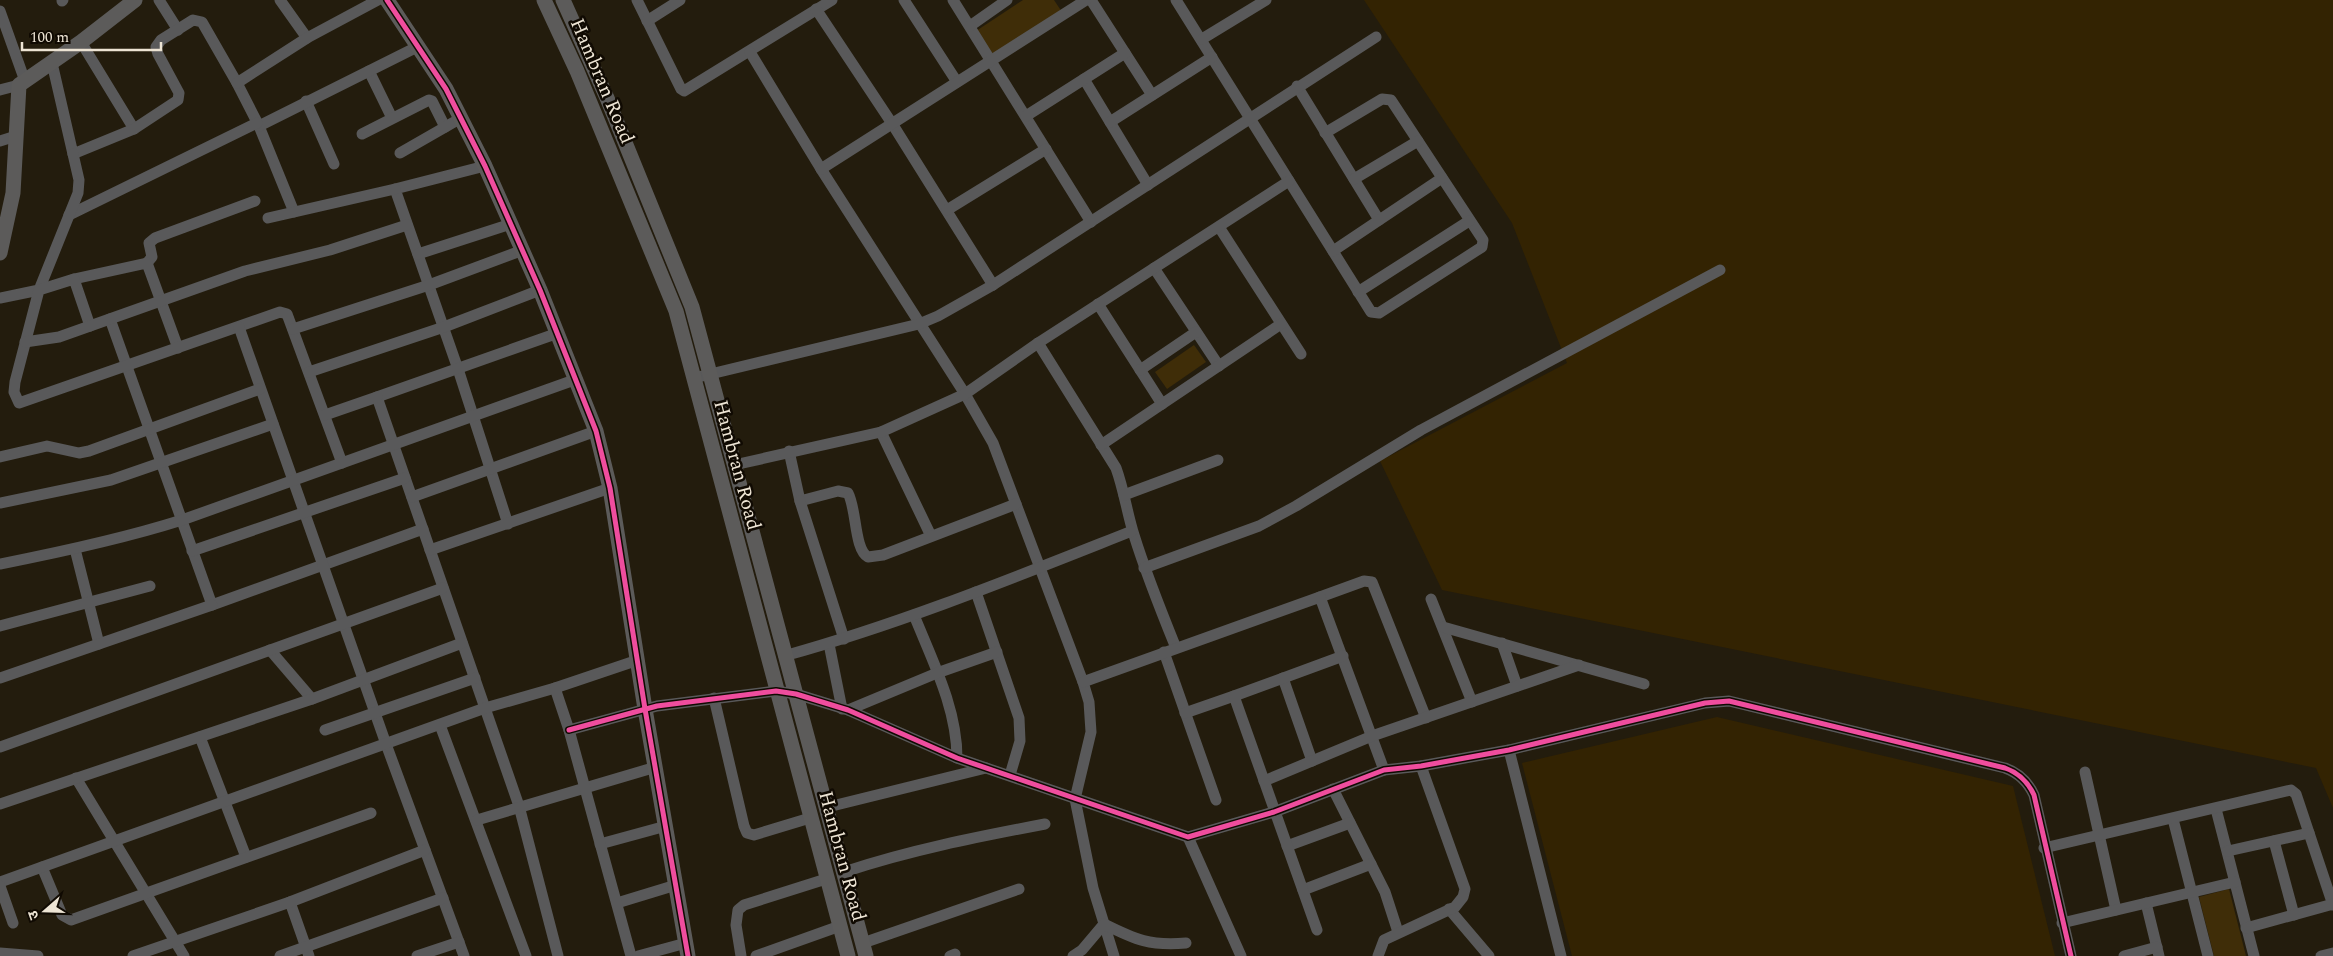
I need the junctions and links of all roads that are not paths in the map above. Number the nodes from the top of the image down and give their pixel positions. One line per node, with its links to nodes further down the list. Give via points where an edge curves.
1 (158, 0): 23 (street)
2 (280, 0): 25 (street)
3 (378, 0): 25 (street)
4 (387, 0): 28 (main road)
5 (544, 0): 114 (main road, Hambran Road, via 577,71 676,311)
6 (563, 0): 113 (main road, Hambran Road, via 692,306)
7 (637, 0): 21 (street)
8 (680, 0): 21 (street)
9 (832, 0): 19 (street)
10 (904, 0): 36 (street)
11 (953, 0): 22 (street)
12 (1007, 0): 22 (street)
13 (1086, 0): 18 (street)
14 (1090, 0): 30 (street)
15 (1176, 0): 26 (street)
16 (1261, 1): 26 (street)
17 (128, 2): 27 (main road)
18 (1069, 4): 32 (street)
19 (816, 9): 29 (street); 49 (street)
20 (0, 11): 37 (street)
21 (648, 20): 29 (street, via 682,90 688,91)
22 (970, 26): 32 (street)
23 (178, 30): 38 (street, via 193,20 202,22); 51 (street, via 159,42 156,51 179,98)
24 (1376, 37): 39 (street)
25 (307, 38): 38 (street)
26 (1202, 39): 31 (street)
27 (81, 42): 33 (main road); 51 (street)
28 (418, 46): 34 (street); 46 (main road)
29 (750, 52): 62 (street)
30 (1125, 53): 35 (street); 41 (street)
31 (1212, 57): 41 (street); 44 (street)
32 (991, 60): 36 (street); 43 (street)
33 (52, 63): 37 (main road); 59 (street)
34 (370, 71): 42 (street); 45 (street)
35 (1084, 79): 43 (street); 47 (street)
36 (957, 82): 49 (street)
37 (22, 83): 40 (street); 54 (main road)
38 (237, 83): 48 (street)
39 (1297, 86): 44 (street); 52 (street)
40 (0, 90)
41 (1152, 95): 47 (street)
42 (306, 101): 48 (street); 60 (street)
43 (1026, 116): 57 (street)
44 (1250, 117): 65 (street); 66 (street)
45 (392, 118): 50 (street, via 429,100); 53 (street)
46 (462, 118): 50 (street); 61 (main road)
47 (1110, 122): 66 (street)
48 (258, 125): 70 (street); 71 (street)
49 (893, 125): 62 (street); 69 (street)
50 (445, 127): 58 (street)
51 (134, 129): 59 (street)
52 (1325, 133): 56 (street, via 1386,98 1394,103); 64 (street)
53 (362, 134)
54 (16, 136): 55 (street); 81 (main road, via 13,193)
55 (0, 141)
56 (1418, 141): 63 (street); 64 (street)
57 (1046, 149): 69 (street); 75 (street)
58 (400, 153)
59 (73, 154): 71 (street, via 80,186)
60 (334, 164)
61 (485, 166): 67 (street); 76 (main road)
62 (822, 169): 96 (street)
63 (1442, 178): 73 (street); 74 (street)
64 (1354, 179): 73 (street)
65 (1289, 181): 78 (street); 80 (street)
66 (1148, 184): 75 (street)
67 (395, 189): 70 (street); 77 (street)
68 (255, 201): 83 (street, via 155,238 149,243 152,257)
69 (947, 210): 88 (street)
70 (294, 212): 72 (street)
71 (69, 215): 89 (street)
72 (268, 218)
73 (1378, 220): 80 (street)
74 (1469, 221): 91 (street); 91 (street, via 1483,240 1482,247 1379,313 1371,312)
75 (1091, 222): 88 (street)
76 (511, 224): 79 (main road); 82 (street)
77 (407, 225): 82 (street); 93 (street, via 330,250 245,271)
78 (1219, 227): 84 (street); 97 (street)
79 (523, 250): 87 (street); 90 (main road)
80 (1333, 251): 91 (street)
81 (0, 253)
82 (418, 254): 87 (street)
83 (148, 263): 86 (street); 93 (street)
84 (1154, 268): 94 (street); 102 (street)
85 (1720, 270): 155 (street, via 1421,430 1259,526)
86 (74, 279): 89 (street); 98 (street)
87 (429, 285): 100 (street); 101 (street)
88 (993, 285): 96 (street)
89 (39, 290): 92 (street); 104 (street)
90 (540, 290): 100 (street); 103 (main road)
91 (1358, 292)
92 (0, 298)
93 (161, 301): 95 (street); 106 (street)
94 (1098, 304): 105 (street); 111 (street)
95 (110, 319): 98 (street); 108 (street)
96 (919, 324): 113 (street); 117 (street)
97 (1281, 324): 107 (street); 109 (street)
98 (90, 326): 104 (street, via 48,340)
99 (239, 327): 101 (street, via 284,312 289,316); 106 (street); 116 (street)
100 (444, 327): 110 (street); 112 (street)
101 (293, 329): 112 (street)
102 (1196, 332): 109 (street); 111 (street)
103 (558, 333): 110 (street); 115 (main road)
104 (24, 342): 108 (street, via 14,388 18,403)
105 (1038, 342): 117 (street); 127 (street)
106 (178, 348): 108 (street)
107 (1301, 354)
108 (126, 366): 123 (street)
109 (1219, 366): 119 (street)
110 (458, 369): 118 (street); 121 (street)
111 (1140, 370): 119 (street)
112 (309, 372): 120 (street)
113 (710, 374): 114 (street); 133 (main road, Hambran Road)
114 (694, 378): 189 (main road, Hambran Road)
115 (577, 379): 121 (street); 124 (main road)
116 (260, 389): 122 (street); 123 (street)
117 (965, 394): 125 (street); 142 (street, via 993,444)
118 (377, 397): 120 (street); 126 (street)
119 (1162, 404): 127 (street)
120 (325, 415): 131 (street)
121 (473, 416): 126 (street); 134 (street)
122 (273, 424): 132 (street); 136 (street)
123 (149, 429): 129 (street, via 78,453 47,446); 132 (street)
124 (596, 431): 134 (street); 137 (main road)
125 (881, 432): 128 (street); 148 (street)
126 (394, 445): 131 (street); 135 (street)
127 (1101, 445): 138 (street, via 1116,468)
128 (789, 451): 133 (street); 140 (street)
129 (0, 457)
130 (1218, 460): 138 (street)
131 (342, 463): 136 (street)
132 (161, 464): 141 (street, via 111,480); 144 (street)
133 (734, 465): 176 (main road, Hambran Road)
134 (491, 470): 139 (street); 145 (street)
135 (405, 478): 139 (street); 143 (street)
136 (292, 480): 143 (street); 144 (street)
137 (610, 488): 145 (street); 178 (main road)
138 (1124, 495): 147 (street)
139 (412, 497): 146 (street)
140 (800, 500): 148 (street, via 838,491 848,493 854,508 861,550 868,557 883,555); 167 (street)
141 (0, 503)
142 (1016, 504): 148 (street); 154 (street)
143 (304, 513): 151 (street); 153 (street)
144 (182, 520): 149 (street); 151 (street)
145 (508, 524): 150 (street)
146 (423, 530): 150 (street); 153 (street)
147 (1132, 531): 154 (street); 155 (street)
148 (931, 536)
149 (75, 549): 152 (street); 161 (street)
150 (430, 550): 157 (street)
151 (192, 551): 162 (street)
152 (0, 564)
153 (322, 565): 162 (street); 164 (street)
154 (1041, 567): 158 (street); 185 (street)
155 (1144, 568): 172 (street)
156 (150, 586): 161 (street)
157 (443, 588): 164 (street); 168 (street)
158 (976, 592): 163 (street); 174 (street)
159 (1320, 597): 172 (street); 177 (street); 200 (street, via 1364,581 1372,582)
160 (1431, 599): 166 (street)
161 (88, 604): 165 (street); 170 (street)
162 (212, 605): 170 (street)
163 (914, 615): 167 (street); 180 (street)
164 (343, 624): 173 (street); 184 (street)
165 (0, 626)
166 (1443, 627): 169 (street); 194 (street)
167 (844, 639): 171 (street)
168 (462, 643): 182 (street); 184 (street)
169 (1502, 643): 179 (street); 187 (street)
170 (99, 644): 181 (street)
171 (829, 644): 176 (street); 197 (street)
172 (1176, 648): 175 (street)
173 (270, 650): 193 (street); 207 (street)
174 (998, 652): 180 (street); 216 (street, via 1019,718 1020,741)
175 (1164, 652): 185 (street); 199 (street)
176 (784, 656): 190 (main road, Hambran Road)
177 (1343, 656): 183 (street); 204 (street)
178 (638, 660): 188 (street); 196 (main road)
179 (1579, 665): 186 (street); 187 (street)
180 (937, 673): 197 (street); 209 (street, via 955,729)
181 (0, 678)
182 (475, 678): 195 (street); 198 (street)
183 (1283, 678): 191 (street); 210 (street)
184 (363, 680): 193 (street); 198 (street)
185 (1083, 682): 221 (street, via 1089,702 1091,732)
186 (1644, 684)
187 (1518, 686): 194 (street)
188 (555, 688): 195 (street); 203 (street)
189 (776, 691): 190 (street); 192 (street); 230 (main road, Hambran Road)
190 (796, 694): 197 (street); 226 (main road, Hambran Road)
191 (1234, 696): 199 (street); 218 (street)
192 (714, 698): 196 (street); 230 (street, via 747,833 754,835)
193 (312, 699): 205 (street)
194 (1472, 702): 200 (street)
195 (485, 708): 201 (street); 225 (street)
196 (651, 708): 203 (street); 212 (main road)
197 (845, 709): 209 (street)
198 (374, 712): 202 (street); 206 (street)
199 (1185, 713): 222 (street)
200 (1426, 718): 204 (street)
201 (440, 725): 206 (street); 232 (street)
202 (325, 730)
203 (569, 730): 219 (street)
204 (1372, 736): 210 (street); 214 (street)
205 (200, 737): 217 (street); 223 (street)
206 (386, 744): 223 (street); 244 (street)
207 (0, 747)
208 (1509, 750): 211 (street); 243 (street, via 1705,703 1729,701 2012,770 2024,779 2034,796); 302 (street)
209 (957, 758): 213 (street)
210 (1312, 761): 218 (street)
211 (1422, 766): 214 (street); 264 (street, via 1465,889 1455,907)
212 (656, 767): 219 (street); 235 (main road)
213 (988, 768): 216 (street); 226 (street)
214 (1384, 770): 220 (street)
215 (2085, 772): 237 (street)
216 (1010, 775): 221 (street)
217 (76, 778): 224 (street); 239 (street)
218 (1264, 781): 228 (street)
219 (585, 788): 225 (street); 241 (street)
220 (1333, 789): 228 (street); 233 (street)
221 (1075, 799): 238 (street); 269 (street, via 1093,888)
222 (1216, 800)
223 (225, 802): 239 (street); 246 (street)
224 (0, 804)
225 (519, 806): 232 (street); 291 (street)
226 (828, 807): 249 (main road, Hambran Road)
227 (2216, 809): 231 (street); 236 (street, via 2293,790); 245 (street)
228 (1274, 812): 238 (street); 242 (street)
229 (372, 813): 246 (street)
230 (810, 818): 250 (main road, Hambran Road)
231 (2173, 819): 237 (street); 257 (street)
232 (477, 820): 290 (street)
233 (1350, 823): 242 (street); 247 (street)
234 (1045, 824): 249 (street, via 953,841)
235 (666, 826): 241 (street); 253 (main road)
236 (2309, 833): 240 (street); 263 (street)
237 (2099, 836): 243 (street); 265 (street)
238 (1188, 837): 299 (street)
239 (114, 840): 248 (street); 258 (street)
240 (2274, 841): 245 (street); 266 (street)
241 (600, 844): 261 (street)
242 (1287, 846): 256 (street)
243 (2044, 848): 267 (street)
244 (425, 850): 259 (street); 260 (street)
245 (2228, 852): 252 (street)
246 (246, 857): 258 (street)
247 (1371, 864): 256 (street); 273 (street, via 1385,892)
248 (42, 867): 251 (street); 258 (street, via 62,915 69,920)
249 (844, 872): 277 (main road, Hambran Road)
250 (826, 878): 270 (main road, Hambran Road); 294 (street, via 744,905 738,910 736,925)
251 (0, 882)
252 (2235, 882): 257 (street); 271 (street)
253 (676, 885): 261 (street); 278 (main road)
254 (0, 886): 268 (street)
255 (1018, 888): 277 (street)
256 (1303, 890): 272 (street)
257 (2193, 892): 262 (street); 305 (street)
258 (146, 893): 274 (street)
259 (443, 898): 275 (street); 280 (street)
260 (290, 902): 274 (street); 280 (street)
261 (617, 903): 292 (street)
262 (2146, 903): 265 (street); 279 (street)
263 (2333, 904): 266 (street)
264 (1448, 909): 273 (street); 301 (street)
265 (2116, 910): 267 (street)
266 (2294, 915): 271 (street)
267 (2062, 922): 303 (street)
268 (13, 923)
269 (1104, 924): 276 (street, via 1144,942); 297 (street); 298 (street)
270 (840, 926): 295 (street); 296 (main road, Hambran Road)
271 (2246, 928): 306 (street)
272 (1317, 930)
273 (1398, 932): 300 (street, via 1384,940)
274 (176, 942): 285 (street); 286 (street)
275 (459, 942): 288 (street); 289 (street)
276 (1186, 943)
277 (864, 949)
278 (687, 950): 293 (street)
279 (2158, 951): 304 (street)
280 (307, 952): 287 (street)
281 (0, 953): 283 (street)
282 (2333, 953): 307 (street)
283 (18, 955): 284 (street)
284 (38, 956)
285 (133, 956)
286 (184, 956)
287 (280, 956)
288 (417, 956)
289 (464, 956)
290 (526, 956)
291 (558, 956)
292 (632, 956)
293 (638, 956)
294 (741, 956)
295 (756, 956)
296 (848, 956)
297 (1073, 956)
298 (1114, 956)
299 (1241, 956)
300 (1378, 956)
301 (1489, 956)
302 (1562, 956)
303 (2071, 956)
304 (2125, 956)
305 (2208, 956)
306 (2254, 956)
307 (2321, 956)

